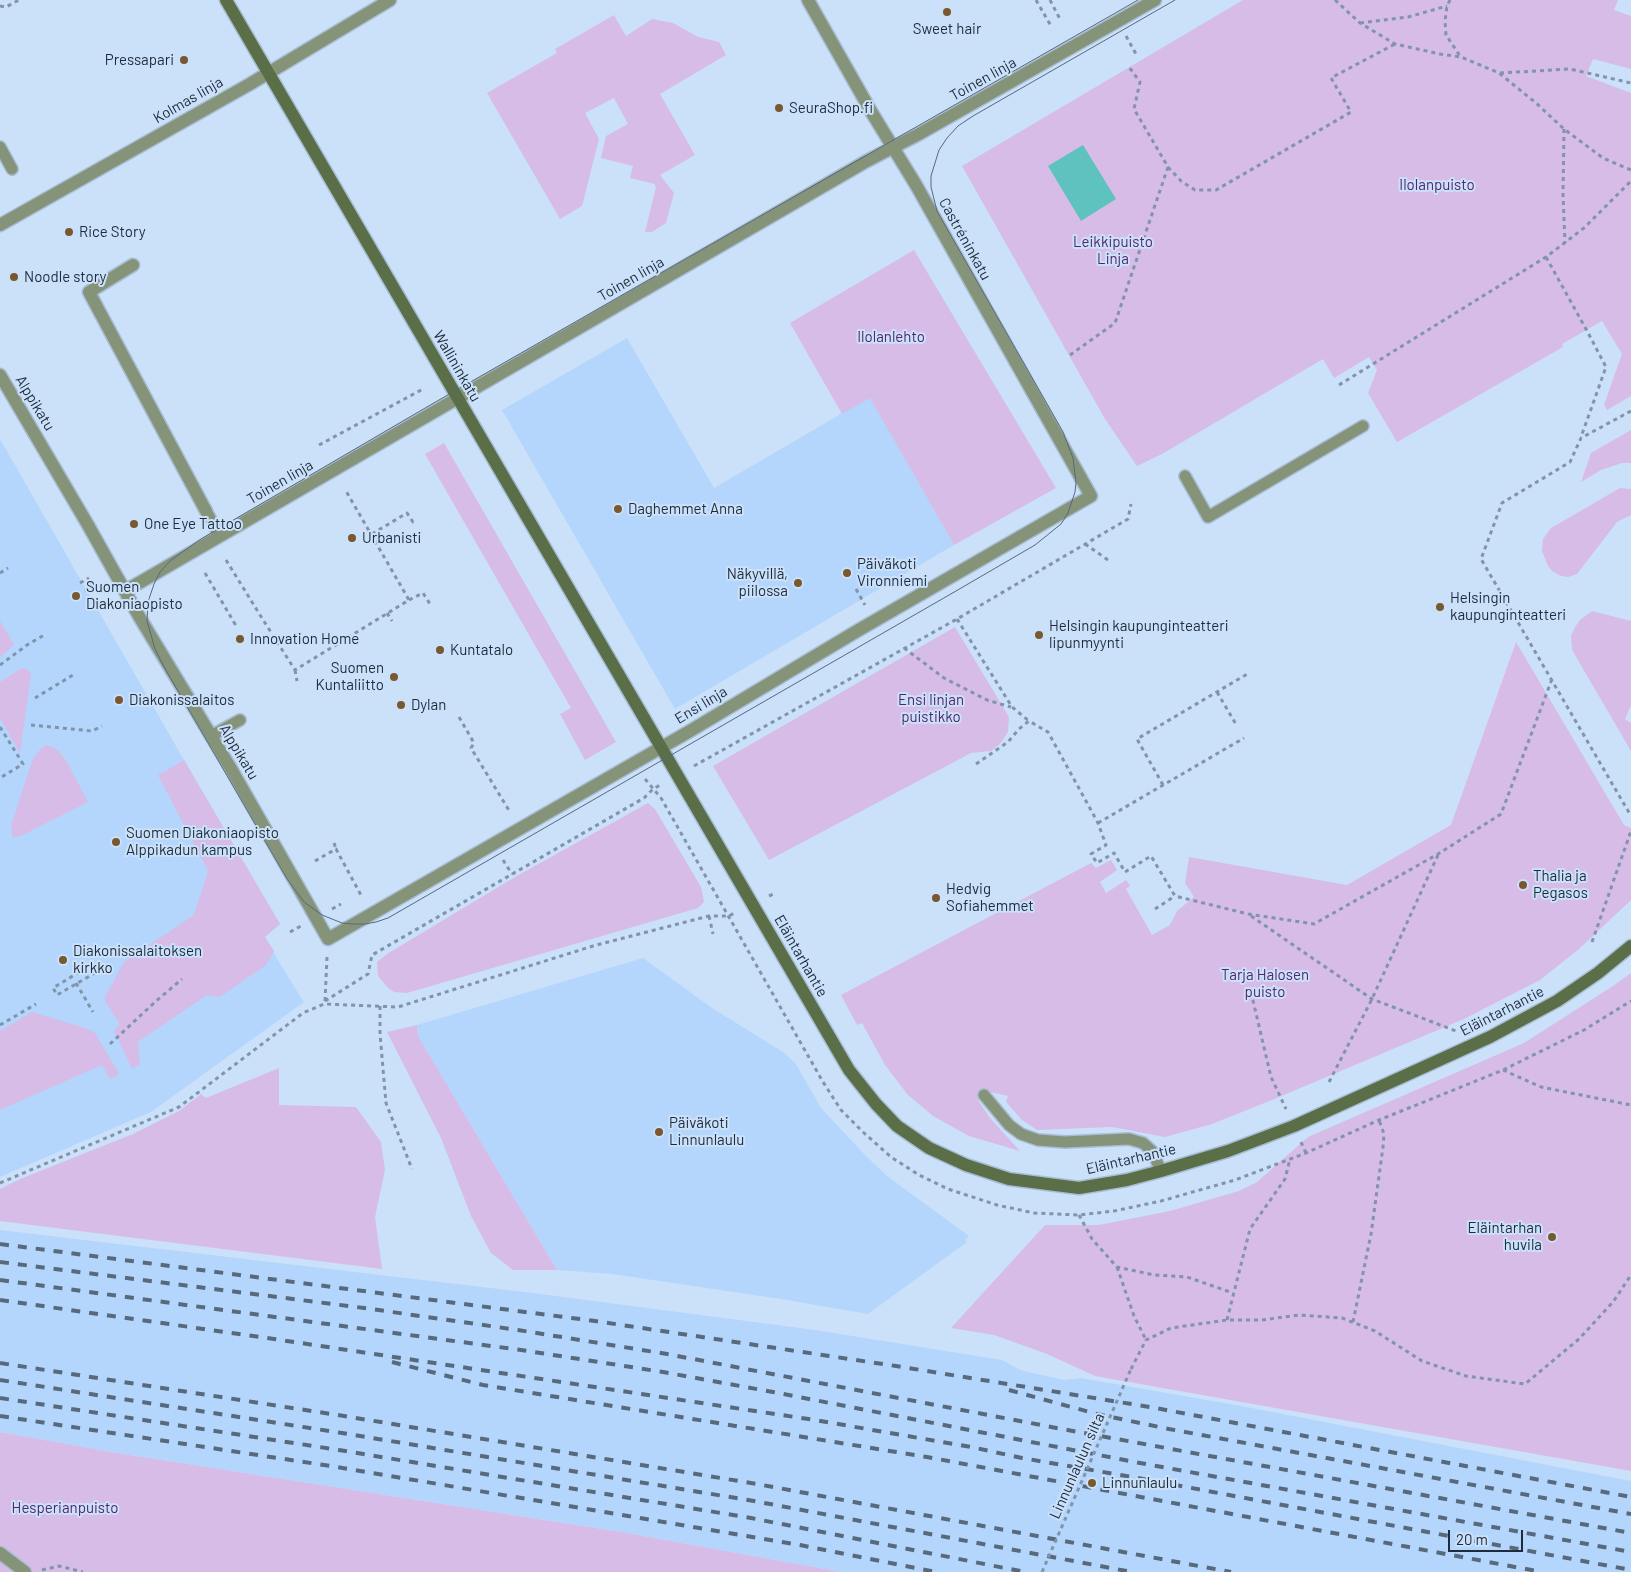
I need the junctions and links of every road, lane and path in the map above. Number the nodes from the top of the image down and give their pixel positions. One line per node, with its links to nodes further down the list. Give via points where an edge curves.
1 (19, 0): 10 (path)
2 (226, 0): 18 (main road, Wallininkatu)
3 (390, 0): 18 (street, Kolmas linja)
4 (808, 0): 23 (street, Castréninkatu)
5 (1036, 0): 14 (path)
6 (1050, 0): 12 (path)
7 (1155, 0): 23 (street, Toinen linja)
8 (1335, 0): 13 (path)
9 (1450, 0): 11 (path)
10 (0, 6)
11 (1447, 6): 13 (path, via 1408,17); 16 (path, via 1446,35)
12 (1061, 21)
13 (1360, 23): 15 (path)
14 (1051, 26)
15 (1395, 44): 16 (path); 24 (path, via 1331,78 1351,112 1216,190 1195,190 1181,182)
16 (1461, 57): 19 (path)
17 (1129, 67): 24 (path, via 1140,82 1134,109)
18 (269, 72): 28 (street, Kolmas linja); 36 (main road, Wallininkatu)
19 (1499, 73): 20 (path, via 1570,69); 21 (path)
20 (1631, 83)
21 (1564, 129): 26 (path, via 1603,158); 29 (path)
22 (0, 147): 25 (lane)
23 (893, 148): 36 (street, Toinen linja); 43 (street, Castréninkatu)
24 (1168, 167): 32 (path, via 1115,323)
25 (12, 169)
26 (1631, 170)
27 (1631, 181): 29 (path)
28 (0, 225)
29 (1565, 243): 30 (path)
30 (1546, 257): 34 (path); 39 (path, via 1606,367)
31 (133, 265): 45 (street, via 89,292)
32 (1070, 355)
33 (0, 375): 60 (street, Alppikatu)
34 (1339, 385)
35 (423, 389): 40 (path)
36 (457, 398): 48 (street, Toinen linja); 91 (main road, Wallininkatu)
37 (1631, 411): 39 (path)
38 (1363, 426): 41 (lane, via 1208,517)
39 (1581, 438): 76 (path, via 1570,462 1502,503 1481,559)
40 (319, 445)
41 (1184, 476)
42 (346, 491): 47 (path)
43 (1091, 496): 91 (street, Ensi linja)
44 (1130, 504): 49 (path, via 1128,519)
45 (206, 511): 48 (lane)
46 (416, 521): 47 (path, via 413,522 407,513)
47 (372, 534): 61 (path)
48 (220, 536): 60 (street, Toinen linja)
49 (1085, 544): 51 (path); 67 (path)
50 (226, 560): 73 (path)
51 (1111, 562)
52 (8, 568): 54 (path)
53 (205, 573): 69 (path, via 235,624)
54 (0, 574)
55 (89, 578): 56 (path)
56 (80, 583)
57 (94, 586): 59 (path)
58 (856, 589): 64 (path)
59 (84, 591)
60 (125, 591): 89 (street, Alppikatu)
61 (409, 600): 63 (path, via 422,593); 66 (path)
62 (104, 602): 65 (path)
63 (430, 604)
64 (865, 606)
65 (94, 607)
66 (387, 613): 68 (path); 73 (path)
67 (956, 619): 71 (path); 80 (path)
68 (392, 621)
69 (232, 626)
70 (46, 634): 72 (path)
71 (904, 648): 80 (path, via 944,678 987,700); 94 (path)
72 (0, 665)
73 (296, 670): 77 (path)
74 (1250, 673): 78 (path)
75 (73, 675): 79 (path)
76 (1552, 679): 99 (path); 104 (path, via 1501,814)
77 (298, 680)
78 (1217, 692): 86 (path); 96 (path, via 1137,739)
79 (35, 698)
80 (1012, 707): 83 (path)
81 (459, 717): 98 (path, via 474,743 470,748)
82 (240, 720): 89 (lane)
83 (1029, 721): 93 (path, via 1008,742); 100 (path, via 1048,732)
84 (31, 725): 85 (path, via 92,731)
85 (102, 726)
86 (1237, 726)
87 (0, 727): 88 (path)
88 (2, 734): 95 (path, via 23,764)
89 (210, 736): 113 (street, Alppikatu)
90 (1244, 738): 96 (path)
91 (661, 747): 92 (street, Ensi linja); 94 (main road, Eläintarhantie)
92 (635, 762): 97 (path); 113 (street, Ensi linja)
93 (976, 764)
94 (678, 775): 97 (path); 136 (main road, Eläintarhantie, via 849,1070 897,1126 929,1148 966,1165 1010,1179 1079,1188)
95 (0, 778)
96 (1163, 785): 100 (path)
97 (653, 789): 111 (path); 121 (path, via 644,798 372,955 368,974)
98 (510, 812)
99 (1631, 816)
100 (1098, 823): 106 (path, via 1106,845 1091,854 1097,863 1114,853 1125,872 1151,856)
101 (1631, 831): 114 (path)
102 (334, 843): 103 (path)
103 (336, 849): 105 (path); 107 (path)
104 (1438, 854): 109 (path, via 1314,924); 119 (path)
105 (315, 860)
106 (1175, 896): 108 (path); 109 (path)
107 (362, 898)
108 (1155, 909)
109 (1248, 914): 119 (path)
110 (709, 916): 111 (path); 112 (path); 123 (path, via 593,946 398,1007)
111 (729, 916): 138 (path, via 841,1110 892,1157 948,1189 997,1205 1034,1213)
112 (713, 934)
113 (328, 939): 121 (path)
114 (1592, 942)
115 (1631, 946): 136 (main road, Eläintarhantie, via 1598,974 1557,1001 1490,1037 1294,1126 1228,1151)
116 (182, 979): 127 (path)
117 (76, 983): 117 (path, via 95,973 91,965 53,988 57,995); 124 (path)
118 (1250, 992): 131 (path, via 1271,1077)
119 (1372, 999): 126 (path); 129 (path)
120 (1631, 1000): 128 (path, via 1584,1030)
121 (325, 1002): 123 (path); 137 (path, via 303,1013 179,1107)
122 (36, 1004): 125 (path)
123 (380, 1006): 135 (path, via 386,1103)
124 (92, 1012)
125 (0, 1025)
126 (1456, 1031)
127 (110, 1044)
128 (1503, 1070): 132 (path, via 1541,1087); 133 (path)
129 (1329, 1082)
130 (984, 1095): 136 (lane, via 1009,1125 1021,1134 1038,1140 1065,1142 1129,1139 1143,1143 1152,1151)
131 (1283, 1102)
132 (1631, 1105)
133 (1379, 1120): 134 (path); 143 (path, via 1384,1134 1379,1184 1372,1234)
134 (1290, 1159): 138 (path, via 1235,1180 1161,1201); 141 (path, via 1285,1179 1250,1228)
135 (412, 1169)
136 (1161, 1171)
137 (0, 1183)
138 (1079, 1215): 139 (path, via 1092,1239)
139 (1118, 1267): 141 (path, via 1154,1275 1187,1277); 144 (path, via 1134,1316)
140 (1631, 1275): 143 (path, via 1613,1302 1579,1339 1525,1384 1466,1376 1422,1361 1374,1331)
141 (1233, 1293): 142 (path)
142 (1227, 1320): 143 (path, via 1299,1315 1342,1318); 144 (path, via 1171,1328)
143 (1352, 1322)
144 (1146, 1340): 149 (path, Linnunlaulun silta, bridge)
145 (0, 1553): 146 (street)
146 (25, 1572)
147 (38, 1572): 148 (path, via 59,1566)
148 (83, 1572)
149 (1042, 1572)

